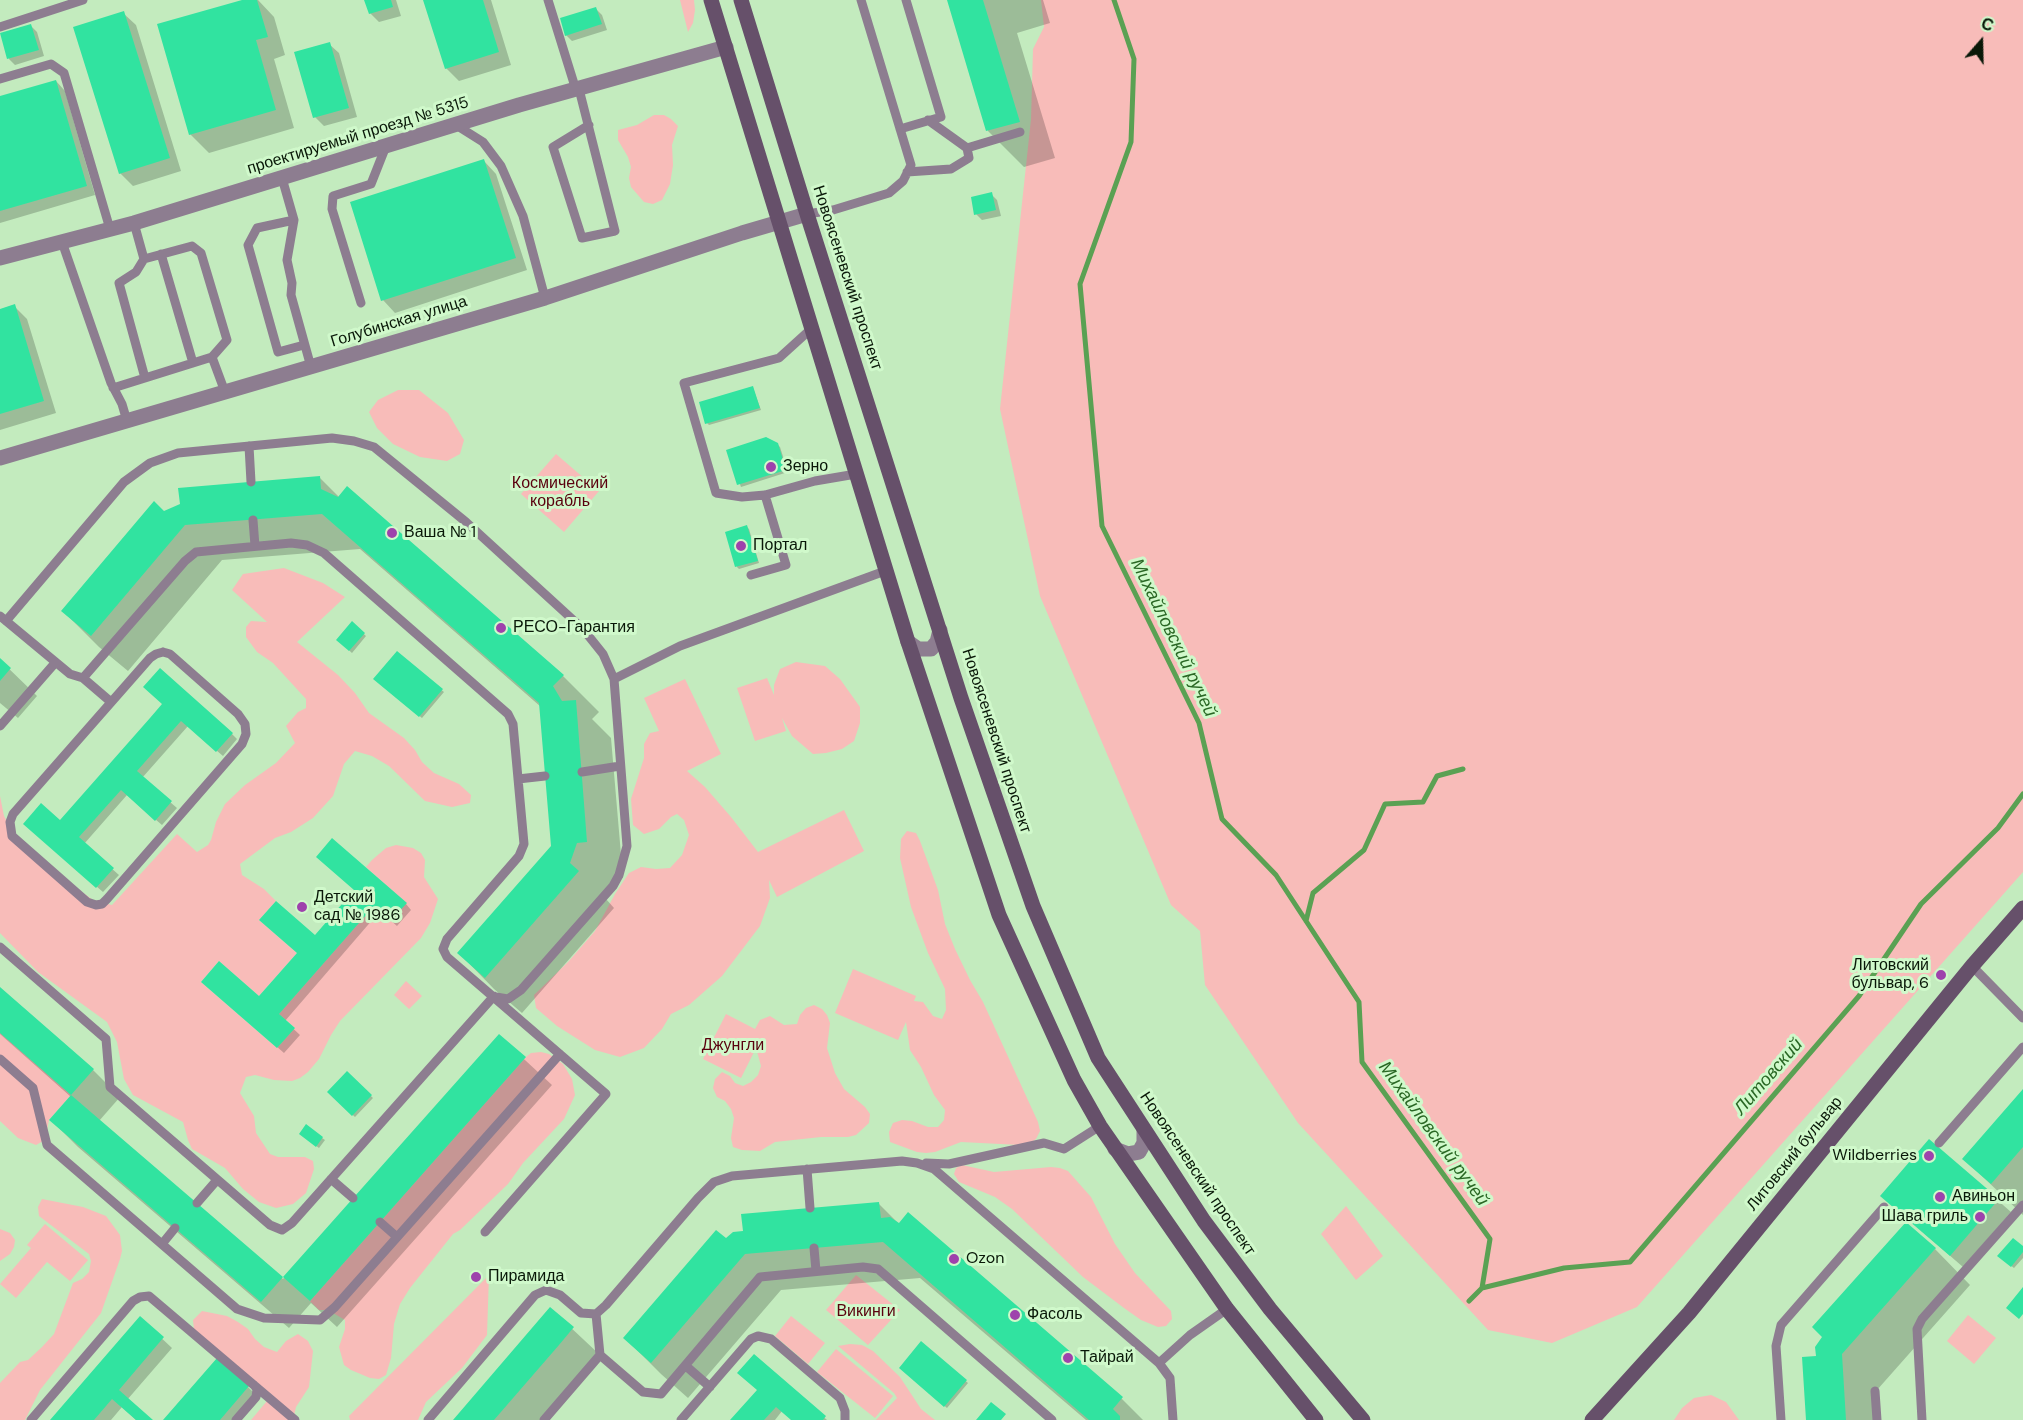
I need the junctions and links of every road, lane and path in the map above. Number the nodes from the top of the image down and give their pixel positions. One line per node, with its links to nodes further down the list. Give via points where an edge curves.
1 (83, 0): 7 (lane)
2 (548, 0): 10 (lane)
3 (711, 0): 8 (main road)
4 (741, 0): 20 (main road, Новоясеневский проспект)
5 (861, 0): 14 (lane)
6 (906, 0): 11 (lane, via 941,117)
7 (0, 27)
8 (726, 47): 10 (street, проектируемый проезд № 5315); 23 (main road)
9 (0, 79): 24 (lane, via 51,64 64,73)
10 (578, 90): 12 (street, проектируемый проезд № 5315); 13 (lane)
11 (928, 120): 14 (lane); 17 (lane)
12 (456, 125): 16 (street, проектируемый проезд № 5315); 29 (lane, via 483,142 501,166 523,216)
13 (588, 126): 13 (lane, via 615,231 582,238 553,147)
14 (900, 129): 18 (lane, via 911,165)
15 (1020, 132): 17 (lane)
16 (386, 146): 19 (street, проектируемый проезд № 5315); 30 (lane, via 371,184 333,196 332,209)
17 (967, 148): 18 (lane, via 969,158 951,169)
18 (907, 172): 20 (lane, via 889,193)
19 (282, 178): 21 (lane); 22 (street, проектируемый проезд № 5315)
20 (807, 214): 23 (street, Голубинская улица); 50 (main road, Новоясеневский проспект)
21 (294, 220): 32 (lane, via 287,260); 32 (lane, via 257,228 248,245 278,352)
22 (134, 223): 24 (street, проектируемый проезд № 5315); 28 (lane)
23 (778, 223): 29 (street, Голубинская улица); 31 (main road)
24 (110, 229): 25 (street, проектируемый проезд № 5315)
25 (62, 242): 27 (street, проектируемый проезд № 5315); 37 (lane)
26 (161, 254): 28 (lane); 33 (lane, via 192,246 201,253 227,340); 34 (lane)
27 (0, 258)
28 (144, 259): 36 (lane, via 136,273 119,283)
29 (545, 298): 35 (street, Голубинская улица)
30 (361, 303)
31 (811, 329): 42 (main road); 44 (lane, via 779,358 684,383 716,493)
32 (304, 345): 35 (lane)
33 (212, 357): 34 (lane); 38 (lane)
34 (193, 363): 36 (lane)
35 (311, 367): 38 (street, Голубинская улица)
36 (145, 378): 37 (lane)
37 (113, 388): 39 (lane)
38 (225, 392): 39 (street, Голубинская улица)
39 (127, 421): 41 (street, Голубинская улица)
40 (249, 446): 43 (lane); 49 (lane, via 178,453 150,463 124,482); 54 (lane, via 332,438 374,447 466,522 582,629 603,654)
41 (0, 458)
42 (856, 474): 44 (lane); 47 (main road)
43 (251, 482)
44 (765, 495): 48 (lane, via 786,565)
45 (253, 520): 46 (lane)
46 (255, 546): 53 (lane, via 196,552); 60 (lane, via 291,543 324,553 499,704 513,724)
47 (885, 571): 51 (main road); 54 (lane, via 680,646)
48 (751, 575)
49 (3, 618): 52 (lane)
50 (940, 630): 51 (street, via 931,649 918,649); 70 (main road, Новоясеневский проспект, via 1033,906 1098,1058)
51 (908, 642): 69 (main road, via 999,915 1074,1080)
52 (56, 663): 53 (lane); 56 (lane)
53 (83, 678): 55 (lane)
54 (614, 678): 57 (lane)
55 (111, 702): 55 (lane, via 150,658 164,652 238,714 246,734 243,744 107,899 96,905 87,902 12,836 10,822)
56 (0, 726)
57 (620, 766): 58 (lane); 64 (lane, via 627,846 613,886 521,990 508,999)
58 (582, 772)
59 (545, 776): 60 (lane)
60 (518, 779): 64 (lane, via 524,844 519,856 447,939 444,949 447,957)
61 (2023, 908): 63 (main road, Литовский бульвар)
62 (0, 947): 78 (lane, via 106,1039 110,1087)
63 (1972, 966): 65 (lane); 111 (main road, Литовский бульвар, via 1689,1313)
64 (494, 996): 67 (lane); 76 (lane)
65 (2023, 1018)
66 (2023, 1047): 71 (lane)
67 (560, 1054): 86 (lane, via 606,1094); 87 (lane)
68 (0, 1059): 88 (lane, via 33,1088 47,1145)
69 (1100, 1126): 72 (main road); 74 (lane, via 1064,1149 1044,1143 949,1164)
70 (1144, 1130): 72 (street, via 1139,1152 1128,1154); 73 (main road, Новоясеневский проспект)
71 (1939, 1143)
72 (1115, 1149): 77 (main road)
73 (1164, 1161): 77 (street, via 1153,1156 1142,1158); 110 (main road, Новоясеневский проспект, via 1270,1309)
74 (917, 1163): 75 (lane); 94 (lane, via 934,1169)
75 (807, 1169): 83 (lane); 92 (lane, via 732,1176 714,1182)
76 (331, 1179): 78 (lane, via 282,1230 270,1225); 79 (lane)
77 (1137, 1179): 91 (main road)
78 (217, 1180): 80 (lane)
79 (353, 1198)
80 (197, 1203)
81 (2023, 1205): 99 (lane, via 1917,1329)
82 (1884, 1207): 112 (lane, via 1781,1325 1776,1346)
83 (810, 1208)
84 (380, 1222): 87 (lane)
85 (175, 1228): 88 (lane)
86 (485, 1232)
87 (397, 1237): 88 (lane, via 320,1320 264,1318 237,1309)
88 (162, 1244)
89 (814, 1248): 90 (lane)
90 (816, 1271): 95 (lane, via 760,1277); 107 (lane, via 878,1269)
91 (1227, 1309): 94 (lane); 109 (main road)
92 (596, 1314): 93 (lane); 103 (lane, via 581,1313 560,1294 546,1290 535,1295)
93 (600, 1355): 95 (lane, via 644,1392 661,1394); 104 (lane)
94 (1159, 1363): 108 (lane, via 1170,1378)
95 (686, 1366): 97 (lane)
96 (254, 1385): 100 (lane, via 149,1296 140,1297); 101 (lane, via 256,1397); 102 (lane)
97 (710, 1387): 105 (lane); 106 (lane, via 751,1340 765,1336 840,1398)
98 (1875, 1391): 113 (lane)
99 (1919, 1419)
100 (31, 1420)
101 (236, 1420)
102 (295, 1420)
103 (428, 1420)
104 (544, 1420)
105 (681, 1420)
106 (844, 1420)
107 (1052, 1420)
108 (1173, 1420)
109 (1316, 1420)
110 (1363, 1420)
111 (1592, 1420)
112 (1781, 1420)
113 (1877, 1420)

